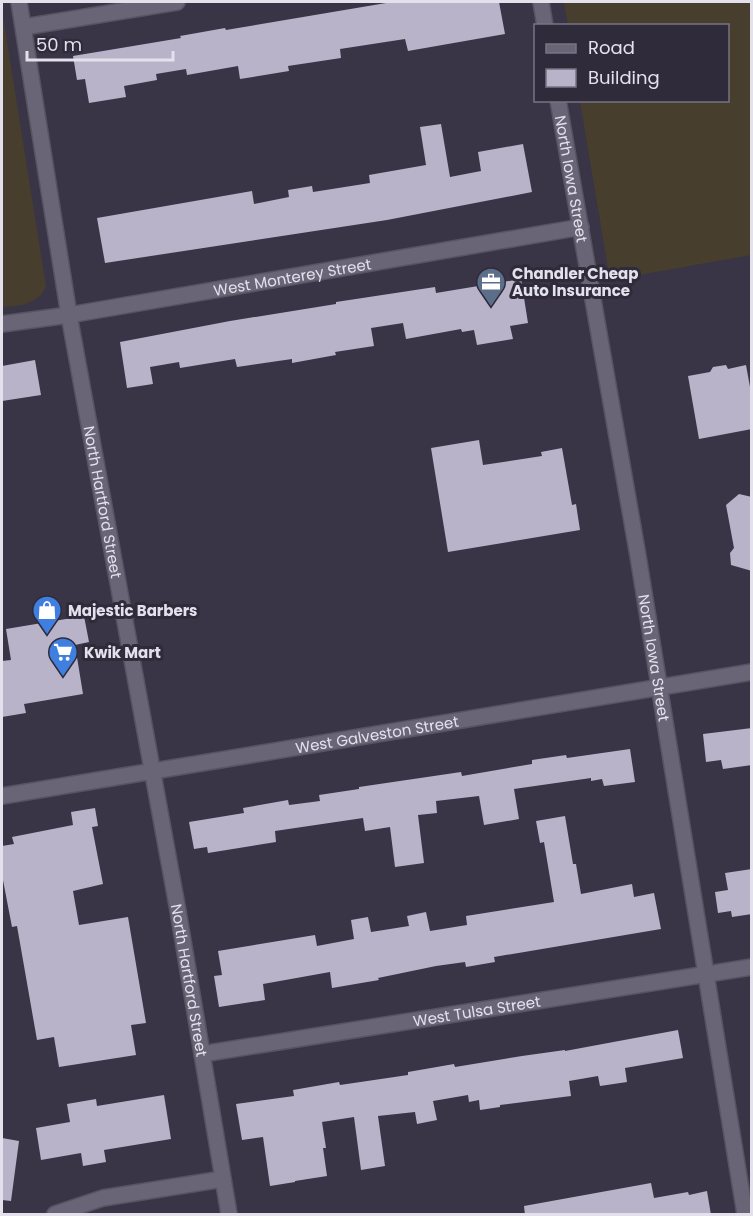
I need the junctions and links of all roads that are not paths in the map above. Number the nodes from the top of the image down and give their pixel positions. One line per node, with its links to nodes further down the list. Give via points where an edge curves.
1 (19, 2): 5 (street, North Hartford Street)
2 (177, 2): 5 (street)
3 (541, 2): 4 (street)
4 (545, 24)
5 (24, 27): 8 (street, North Hartford Street)
6 (558, 102): 7 (street, North Iowa Street)
7 (581, 226): 8 (street, West Monterey Street); 11 (street, North Iowa Street)
8 (69, 315): 9 (street, West Monterey Street); 12 (street, North Hartford Street)
9 (2, 324)
10 (752, 672): 11 (street, West Galveston Street)
11 (659, 688): 12 (street, West Galveston Street); 15 (street, North Iowa Street)
12 (151, 771): 13 (street, West Galveston Street); 16 (street, North Hartford Street)
13 (2, 796)
14 (752, 967): 15 (street, West Tulsa Street)
15 (706, 974): 16 (street, West Tulsa Street); 20 (street, North Iowa Street)
16 (202, 1054): 17 (street, North Hartford Street)
17 (223, 1179): 18 (street, via 103,1198); 19 (street, North Hartford Street)
18 (55, 1215)
19 (229, 1215)
20 (745, 1215)

